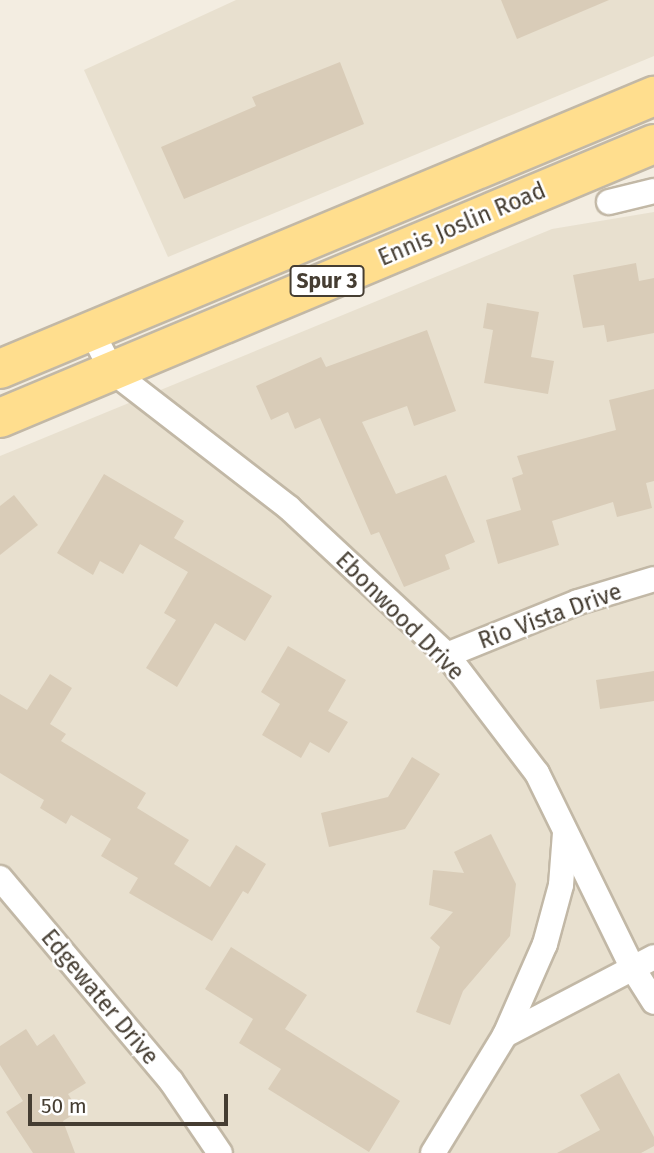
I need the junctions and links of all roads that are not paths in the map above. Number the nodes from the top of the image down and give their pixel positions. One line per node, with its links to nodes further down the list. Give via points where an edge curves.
1 (654, 96): 5 (main road, Ennis Joslin Road / Spur 3)
2 (654, 144): 7 (main road, Ennis Joslin Road / Spur 3)
3 (654, 191): 4 (street)
4 (609, 202)
5 (91, 330): 6 (main road, Ennis Joslin Road / Spur 3); 7 (street, Ebonwood Drive)
6 (0, 369)
7 (112, 371): 8 (main road, Ennis Joslin Road / Spur 3); 10 (street, Ebonwood Drive, via 289,508)
8 (0, 418)
9 (654, 579): 10 (street, Rio Vista Drive, via 578,602)
10 (447, 655): 11 (street, Ebonwood Drive, via 537,773)
11 (565, 831): 13 (street, Ebonwood Drive); 15 (street, via 561,885 545,944)
12 (0, 878): 16 (street, Edgewater Drive, via 171,1081)
13 (643, 962): 14 (street, Ebonwood Drive); 15 (street)
14 (654, 1002)
15 (505, 1035): 17 (street)
16 (220, 1153)
17 (433, 1153)

